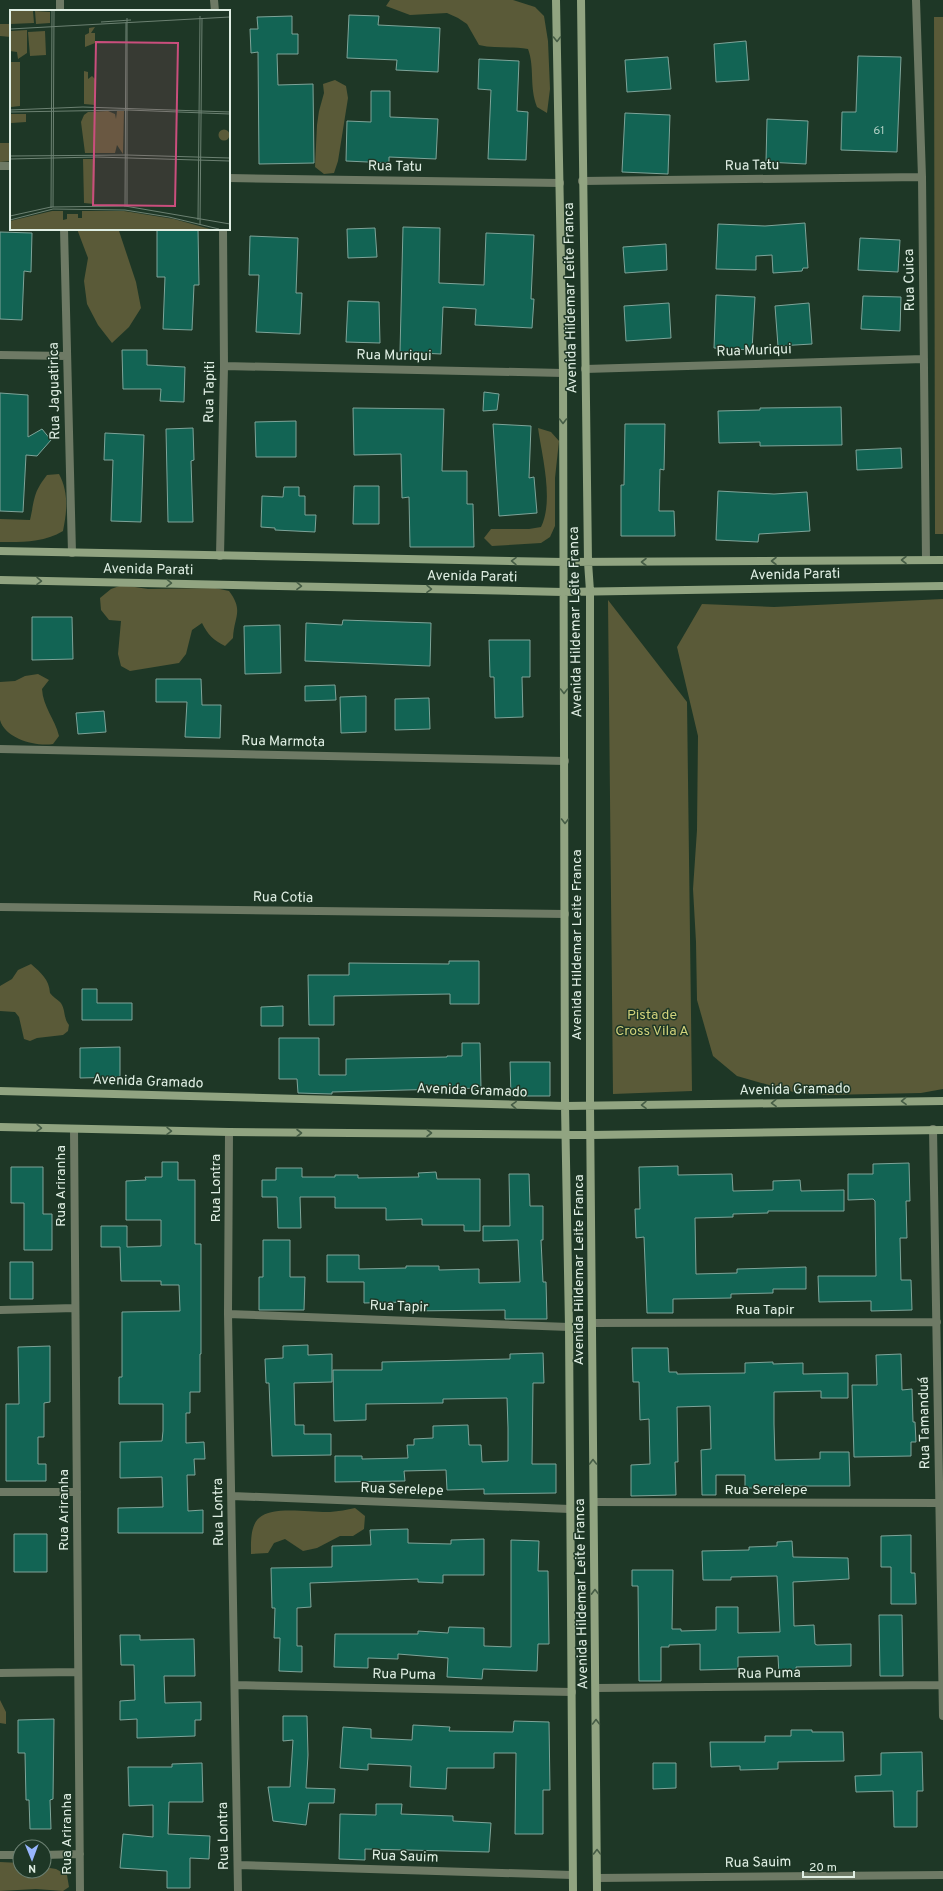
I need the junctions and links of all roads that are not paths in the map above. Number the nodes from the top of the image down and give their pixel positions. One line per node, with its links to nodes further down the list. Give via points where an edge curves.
1 (214, 0): 5 (street)
2 (556, 0): 9 (street, Avenida Hildemar Leite Franca, one-way to 9)
3 (581, 0): 8 (street, Avenida Hildemar Leite Franca)
4 (916, 0): 6 (street, Rua Cuica)
5 (215, 10)
6 (922, 177): 8 (street, Rua Tatu); 14 (street, Rua Cuica)
7 (230, 178): 9 (street, Rua Tatu)
8 (582, 180): 16 (street, Avenida Hildemar Leite Franca)
9 (560, 183): 17 (street, Avenida Hildemar Leite Franca)
10 (64, 230): 13 (street, Rua Jaguatirica)
11 (223, 230): 15 (street, Rua Tapiti)
12 (0, 355): 13 (street)
13 (67, 356): 19 (street, Rua Jaguatirica)
14 (924, 359): 16 (street, Rua Muriqui); 21 (street, Rua Cuica)
15 (224, 366): 17 (street, Rua Muriqui); 20 (street, Rua Tapiti)
16 (585, 368): 24 (street, Avenida Hildemar Leite Franca)
17 (563, 373): 23 (street, Avenida Hildemar Leite Franca, one-way to 23)
18 (0, 551): 19 (street, Avenida Parati)
19 (72, 553): 20 (street, Avenida Parati)
20 (220, 556): 23 (street, Avenida Parati, one-way to 20)
21 (926, 560): 22 (street, Avenida Parati); 24 (street, Avenida Parati, one-way to 24)
22 (943, 560)
23 (563, 562): 24 (street, Avenida Parati); 28 (street, Avenida Hildemar Leite Franca)
24 (588, 562): 27 (street, Avenida Hildemar Leite Franca)
25 (0, 580): 28 (street, Avenida Parati, one-way to 28)
26 (943, 586): 27 (street, Avenida Parati)
27 (590, 591): 28 (street, Avenida Parati); 36 (street, Avenida Hildemar Leite Franca)
28 (563, 592): 30 (street, Avenida Hildemar Leite Franca, one-way to 30)
29 (0, 749): 30 (street, Rua Marmota)
30 (564, 761): 32 (street, Avenida Hildemar Leite Franca, one-way to 32)
31 (0, 907): 32 (street, Rua Cotia)
32 (565, 914): 35 (street, Avenida Hildemar Leite Franca)
33 (0, 1091): 35 (street, Avenida Gramado, one-way to 33)
34 (943, 1101): 36 (street, Avenida Gramado, one-way to 36)
35 (565, 1106): 36 (street, Avenida Gramado); 42 (street, Avenida Hildemar Leite Franca)
36 (590, 1106): 43 (street, Avenida Hildemar Leite Franca)
37 (0, 1127): 38 (street, one-way to 38)
38 (74, 1129): 41 (street, one-way to 41); 44 (street, Rua Ariranha)
39 (933, 1129): 40 (street); 43 (street); 47 (street, Rua Tamanduá)
40 (943, 1130)
41 (229, 1132): 42 (street, one-way to 42); 46 (street, Rua Lontra)
42 (566, 1134): 43 (street); 49 (street, Avenida Hildemar Leite Franca)
43 (591, 1135): 48 (street, Avenida Hildemar Leite Franca)
44 (75, 1308): 45 (street); 51 (street, Rua Ariranha)
45 (0, 1310)
46 (228, 1314): 49 (street, Rua Tapir); 52 (street, Rua Lontra)
47 (938, 1322): 48 (street, Rua Tapir); 54 (street, Rua Tamanduá)
48 (592, 1323): 53 (street, Avenida Hildemar Leite Franca, one-way to 48)
49 (569, 1327): 55 (street, Avenida Hildemar Leite Franca)
50 (0, 1492): 51 (street)
51 (77, 1492): 56 (street, Rua Ariranha)
52 (232, 1496): 55 (street, Rua Serelepe); 58 (street, Rua Lontra)
53 (594, 1502): 54 (street, Rua Serelepe); 60 (street, Avenida Hildemar Leite Franca, one-way to 53)
54 (939, 1503): 59 (street, Rua Tamanduá)
55 (570, 1509): 61 (street, Avenida Hildemar Leite Franca)
56 (78, 1672): 57 (street); 64 (street, Rua Ariranha)
57 (0, 1674)
58 (235, 1685): 61 (street, Rua Puma); 67 (street, Rua Lontra)
59 (942, 1685): 60 (street, Rua Puma); 62 (street, Rua Tamanduá)
60 (596, 1688): 70 (street, Avenida Hildemar Leite Franca, one-way to 60)
61 (572, 1692): 68 (street, Avenida Hildemar Leite Franca)
62 (943, 1716)
63 (52, 1854): 64 (street)
64 (80, 1854): 71 (street, Rua Ariranha)
65 (0, 1855): 66 (street)
66 (12, 1855)
67 (238, 1865): 68 (street, Rua Sauim); 72 (street, Rua Lontra)
68 (572, 1875): 73 (street, Avenida Hildemar Leite Franca)
69 (943, 1875): 70 (street, Rua Sauim)
70 (597, 1878): 74 (street, Avenida Hildemar Leite Franca)
71 (80, 1891)
72 (238, 1891)
73 (573, 1891)
74 (597, 1891)

